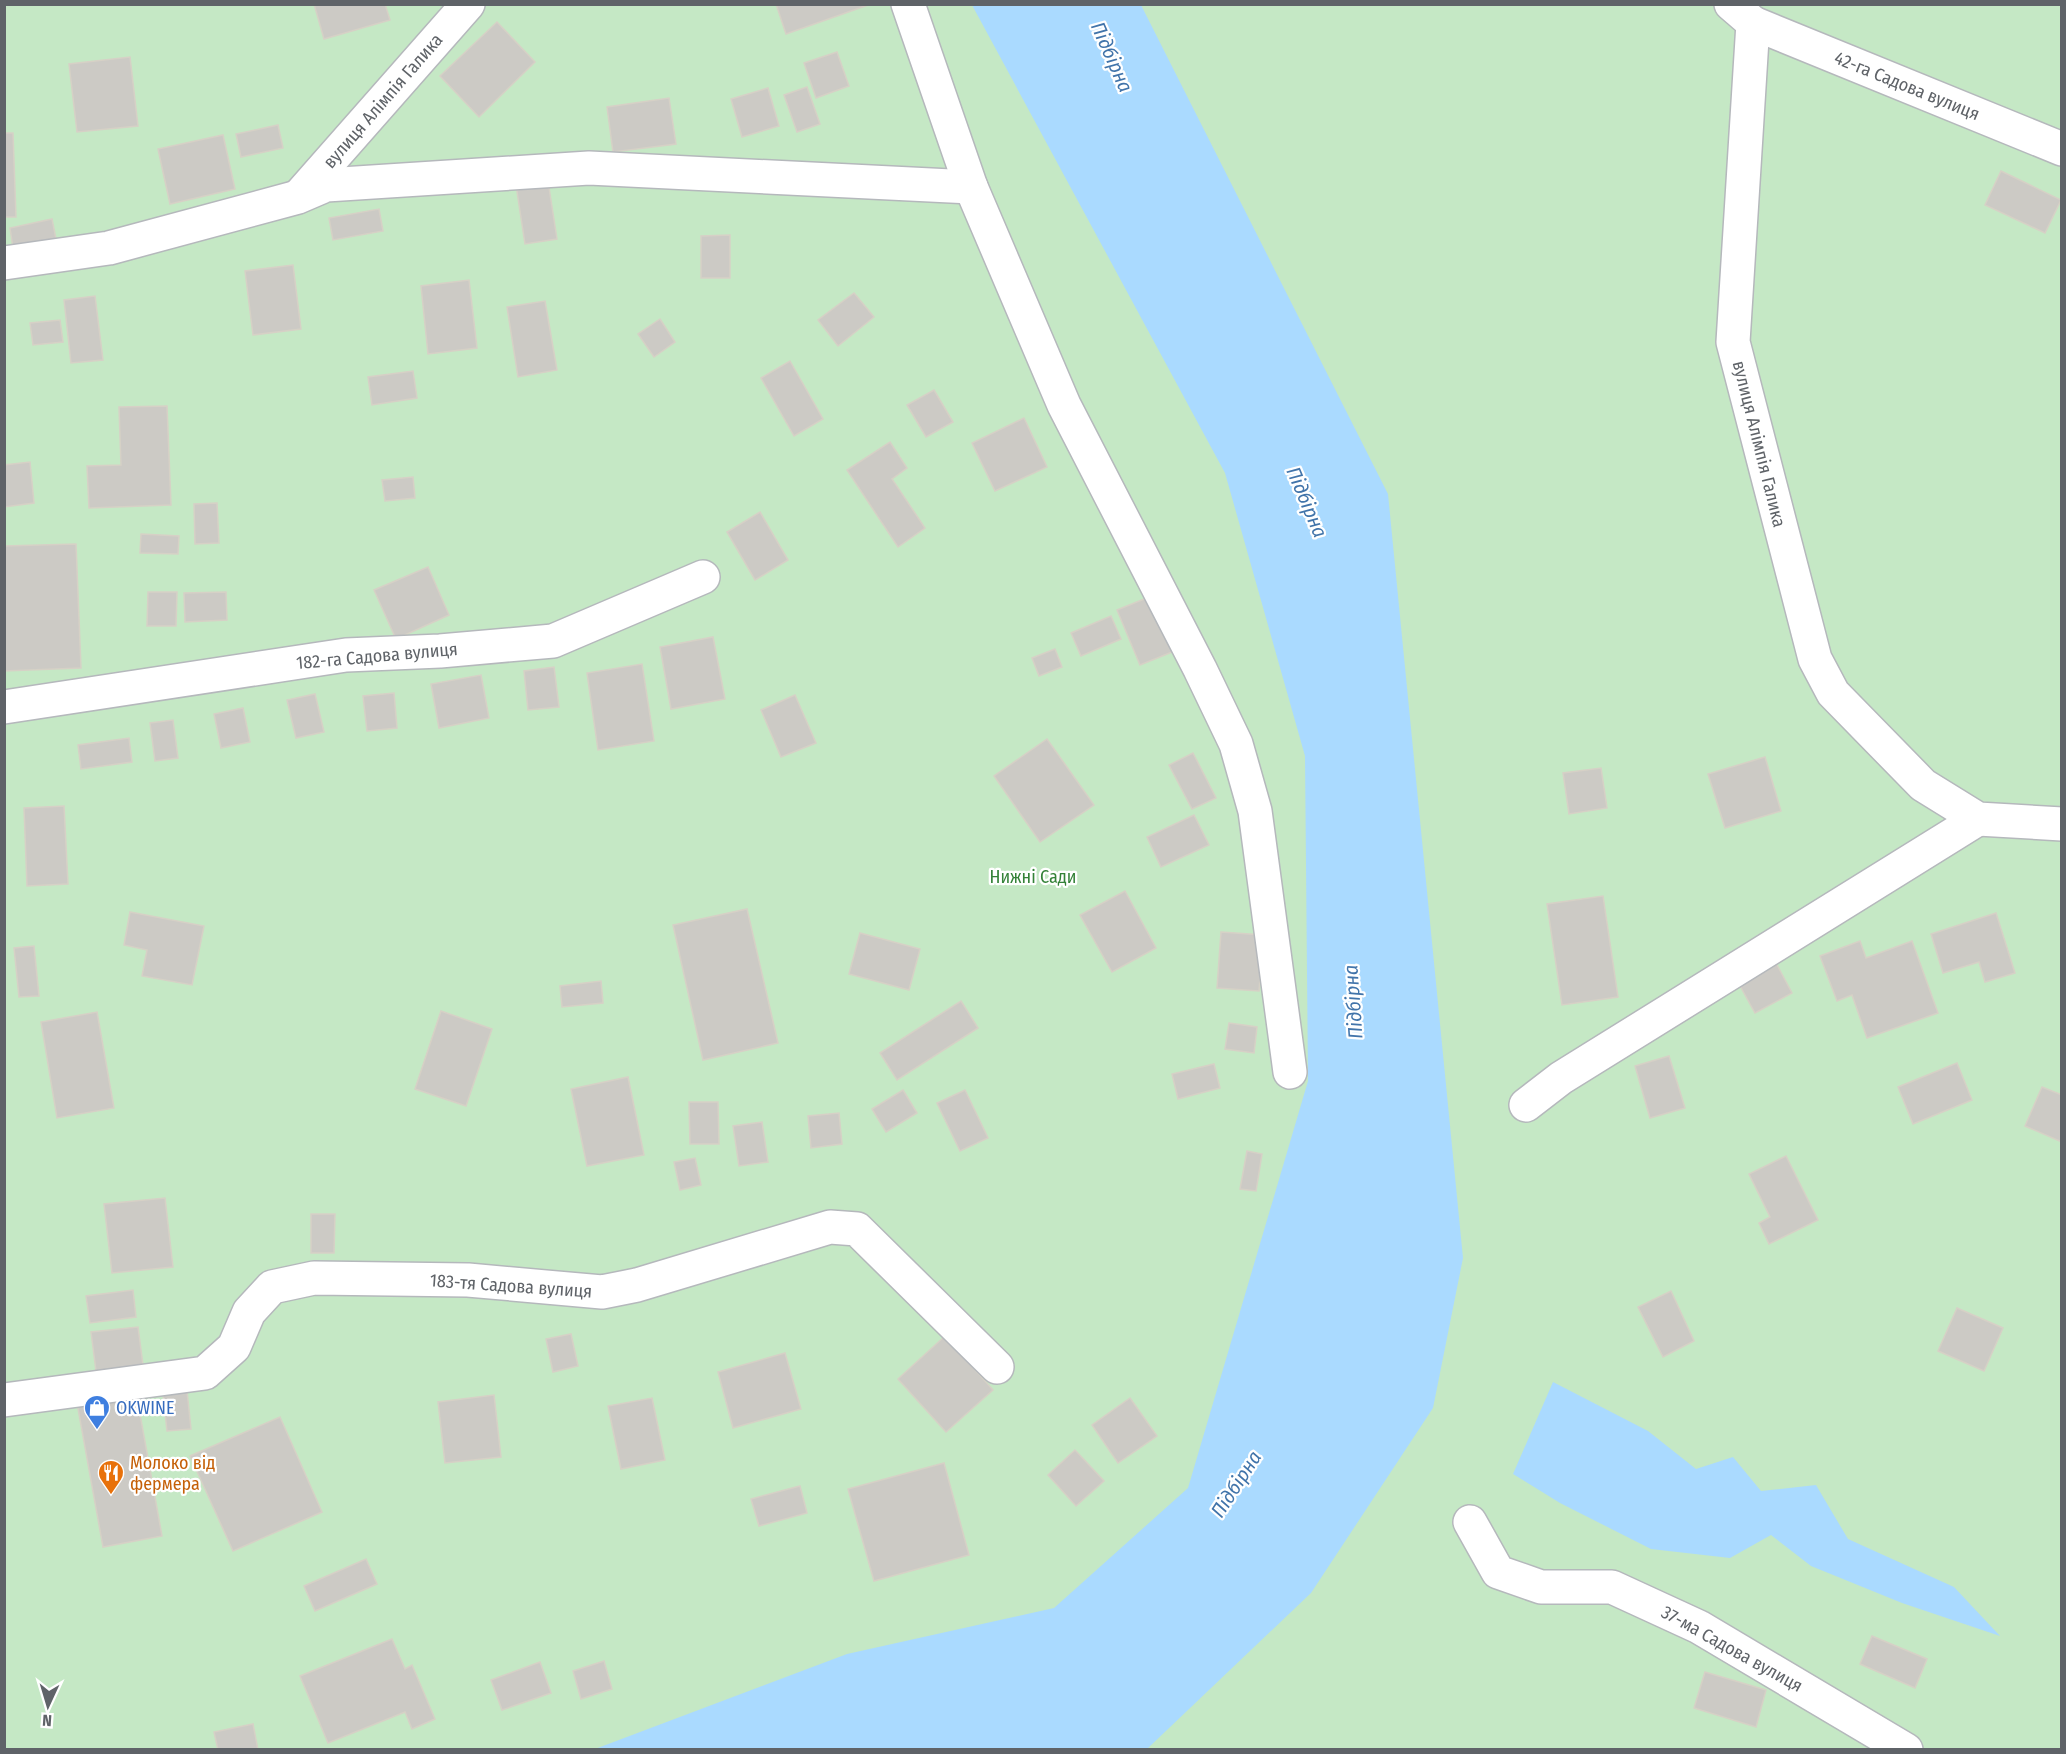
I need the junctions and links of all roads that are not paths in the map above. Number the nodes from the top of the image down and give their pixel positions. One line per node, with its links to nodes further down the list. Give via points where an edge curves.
1 (468, 4): 6 (street, вулиця Алімпія Галика)
2 (908, 4): 5 (street)
3 (1742, 14): 4 (street, 42-га Садова вулиця); 10 (street, вулиця Алімпія Галика, via 1733,342 1815,659 1833,693 1923,785)
4 (2061, 149)
5 (971, 187): 6 (street, via 589,168 326,185); 12 (street, via 1064,405 1236,744 1256,811)
6 (298, 197): 7 (street, via 109,248)
7 (4, 263)
8 (704, 577): 9 (street, 182-га Садова вулиця, via 553,641 346,655)
9 (4, 707)
10 (1978, 819): 11 (street); 13 (street, via 1560,1078)
11 (2061, 824)
12 (1290, 1072)
13 (1526, 1105)
14 (997, 1367): 15 (street, 183-тя Садова вулиця, via 857,1228 830,1227 602,1292 468,1280 314,1278 272,1287 249,1312 234,1347 205,1373)
15 (4, 1400)
16 (1470, 1522): 17 (street, 37-ма Садова вулиця, via 1498,1572 1541,1587 1612,1587 1699,1627)
17 (1906, 1749)

